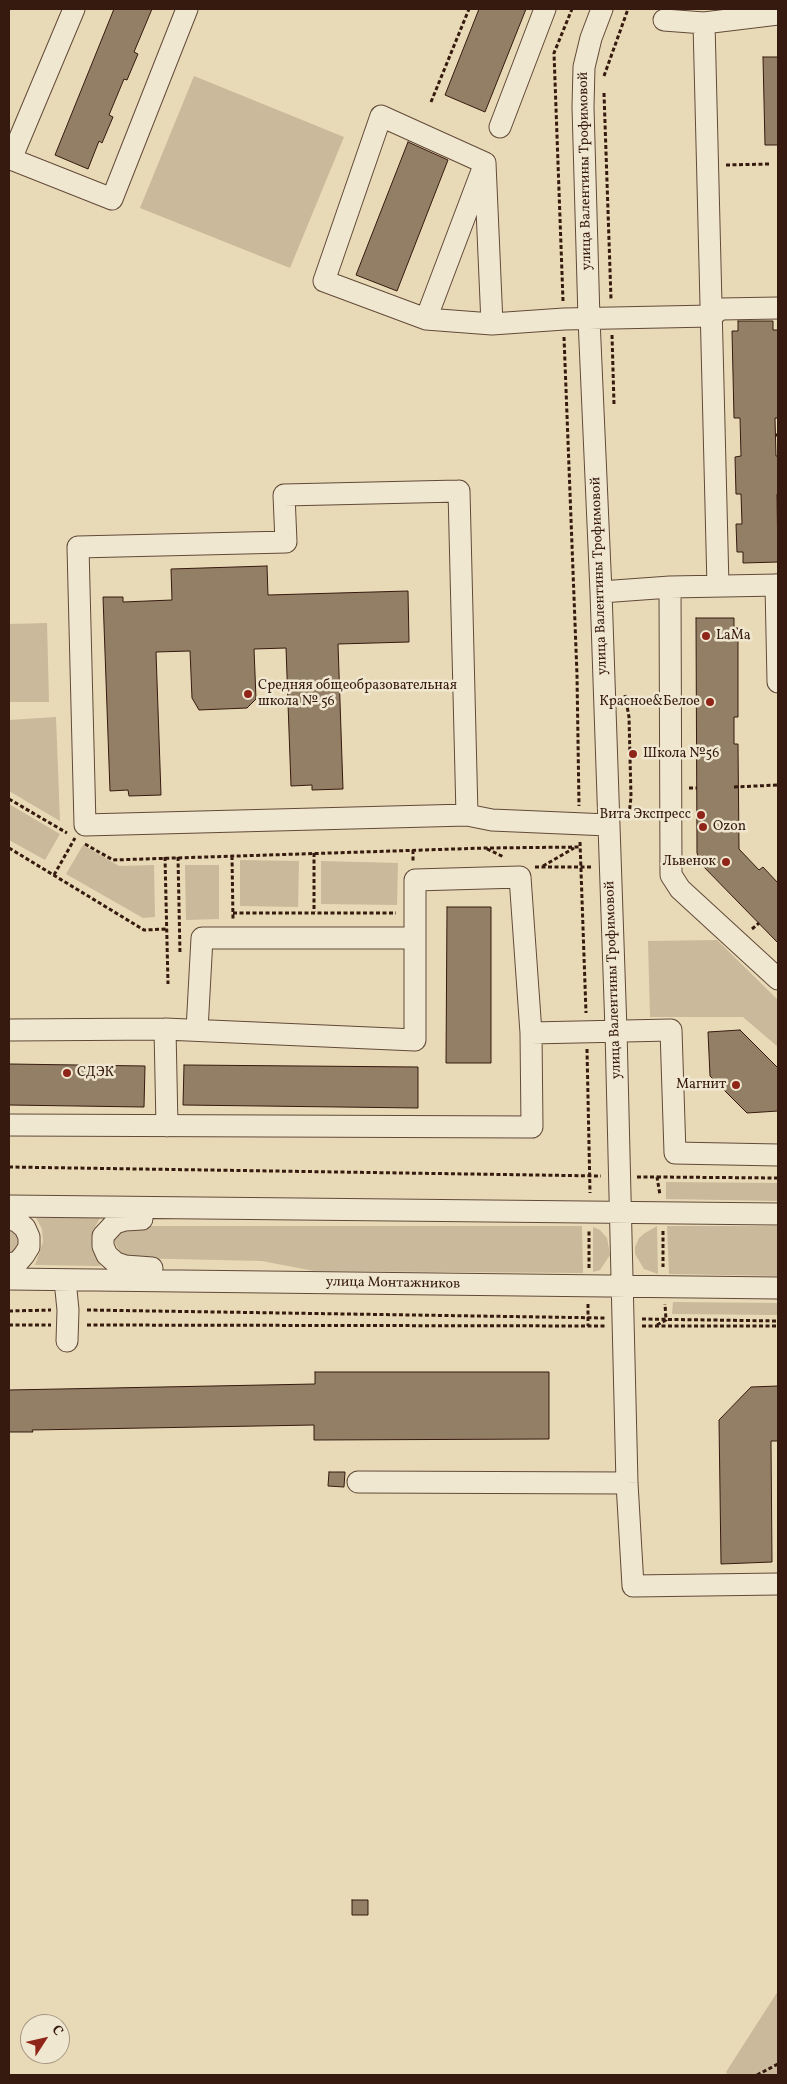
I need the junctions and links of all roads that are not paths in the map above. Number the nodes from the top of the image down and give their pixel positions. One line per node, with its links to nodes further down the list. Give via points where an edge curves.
1 (74, 9): 2 (street, via 11,158 112,200)
2 (187, 9)
3 (545, 9): 8 (street)
4 (602, 9): 13 (street, улица Валентины Трофимовой, via 584,67)
5 (778, 14): 7 (street)
6 (664, 20): 7 (street)
7 (704, 23): 11 (street)
8 (500, 127)
9 (485, 164): 12 (street); 12 (street, via 381,116 324,281); 14 (street)
10 (778, 308): 11 (street, via 721,309)
11 (711, 316): 13 (street); 16 (street)
12 (426, 319): 14 (street)
13 (589, 319): 14 (street); 18 (street, улица Валентины Трофимовой)
14 (492, 324)
15 (777, 585): 16 (street); 19 (street)
16 (718, 586): 17 (street)
17 (670, 587): 18 (street); 23 (street, via 671,875 680,889)
18 (601, 592): 21 (street, улица Валентины Трофимовой)
19 (778, 682)
20 (467, 816): 20 (street, via 459,491 284,495 286,542 78,547 85,825); 21 (street)
21 (608, 825): 27 (street, улица Валентины Трофимовой)
22 (415, 938): 26 (street, via 202,938); 26 (street, via 415,1040); 28 (street, via 415,880 520,878)
23 (778, 979)
24 (165, 1028): 25 (street); 26 (street); 30 (street)
25 (9, 1030)
26 (198, 1030)
27 (616, 1030): 28 (street); 31 (street, via 671,1030 675,1153); 34 (street, улица Валентины Трофимовой)
28 (531, 1033): 30 (street, via 532,1128)
29 (9, 1125): 30 (street)
30 (167, 1126)
31 (778, 1155)
32 (9, 1206): 33 (street)
33 (242, 1210): 34 (street); 40 (street, via 199,1218 125,1220 108,1228 103,1236 103,1246 107,1255 125,1266 224,1270)
34 (622, 1213): 35 (street); 41 (street, улица Валентины Трофимовой)
35 (778, 1214)
36 (9, 1219): 37 (street, via 25,1228 29,1247 18,1262)
37 (9, 1264)
38 (9, 1279): 39 (street, улица Монтажников)
39 (65, 1280): 40 (street, улица Монтажников); 43 (street)
40 (282, 1283): 41 (street, улица Монтажников)
41 (624, 1288): 42 (street, улица Монтажников); 45 (street, улица Валентины Трофимовой)
42 (778, 1288)
43 (67, 1325)
44 (358, 1482): 45 (street)
45 (627, 1483): 46 (street, улица Валентины Трофимовой, via 633,1586)
46 (778, 1584)

